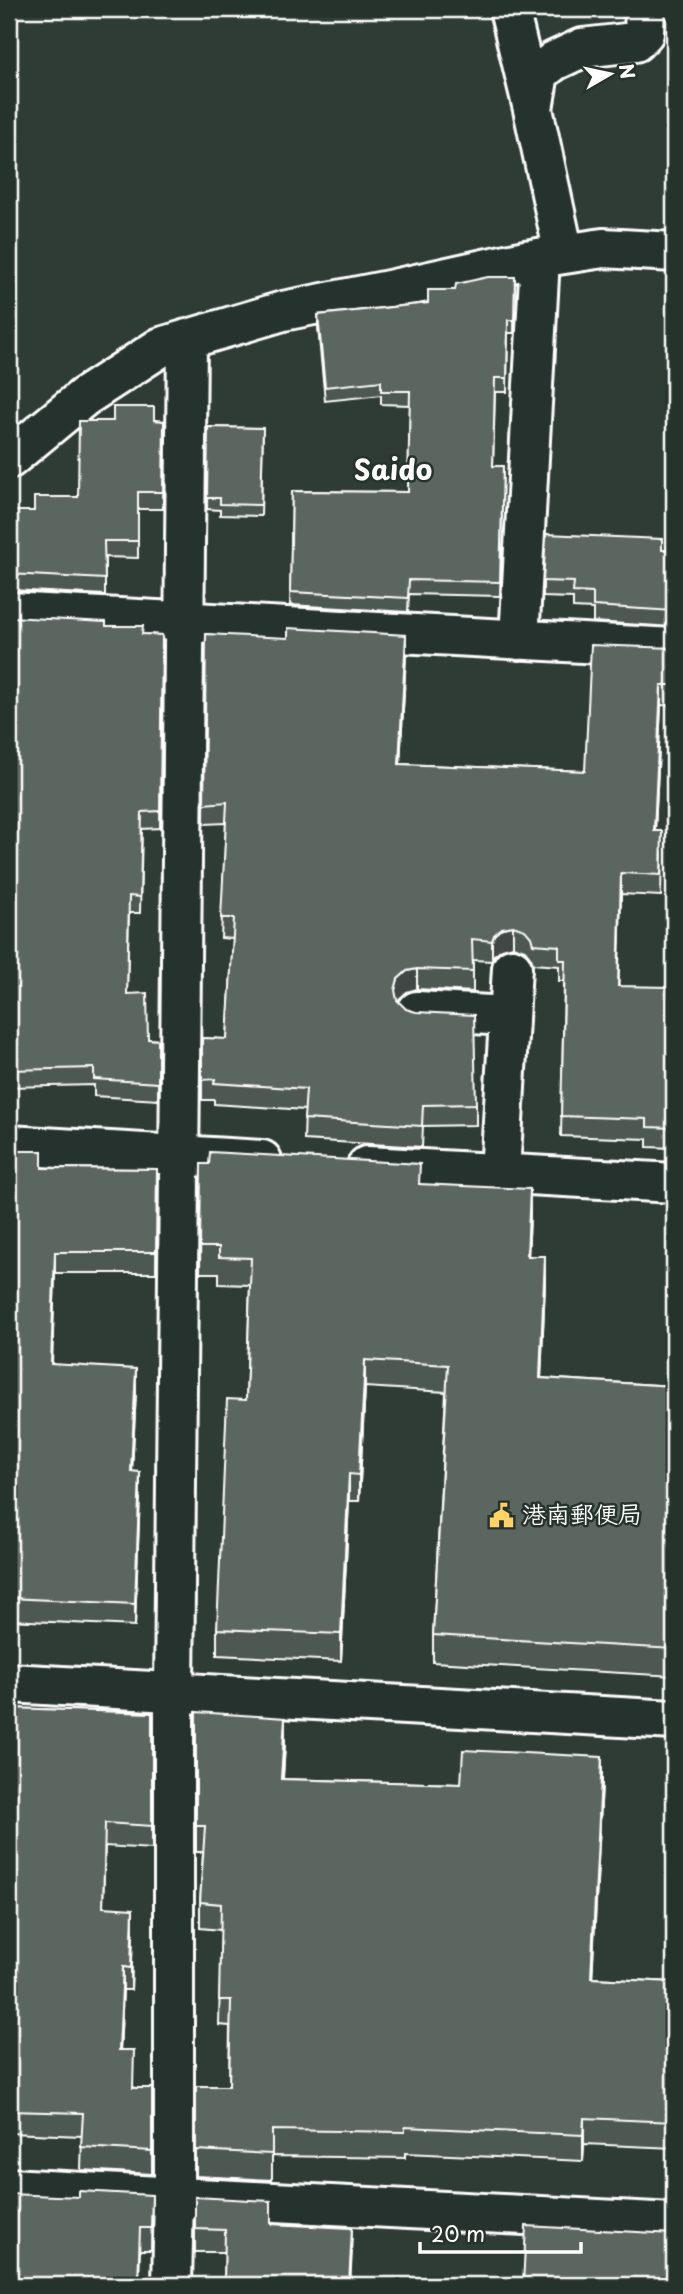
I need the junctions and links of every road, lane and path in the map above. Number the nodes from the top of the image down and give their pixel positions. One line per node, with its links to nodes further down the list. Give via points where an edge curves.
1 (509, 9): 3 (street)
2 (645, 9): 3 (street, via 644,33 635,42 582,48 539,74)
3 (533, 109): 5 (street)
4 (674, 252): 5 (street, via 604,248)
5 (552, 256): 6 (street, via 283,311); 10 (street)
6 (187, 339): 7 (street, via 161,347 120,371); 9 (street)
7 (9, 459)
8 (9, 612): 9 (street)
9 (184, 621): 10 (street); 16 (street)
10 (519, 640): 11 (street)
11 (674, 648)
12 (512, 968): 14 (street)
13 (417, 1012): 14 (street)
14 (509, 1016): 19 (street)
15 (9, 1145): 16 (street)
16 (179, 1155): 17 (street); 22 (street)
17 (291, 1161)
18 (333, 1164): 19 (street)
19 (500, 1173): 20 (street)
20 (674, 1183)
21 (9, 1683): 22 (street)
22 (174, 1691): 23 (street); 25 (street)
23 (674, 1720)
24 (9, 2188): 25 (street)
25 (174, 2196): 26 (street); 27 (street)
26 (674, 2223)
27 (172, 2285)

